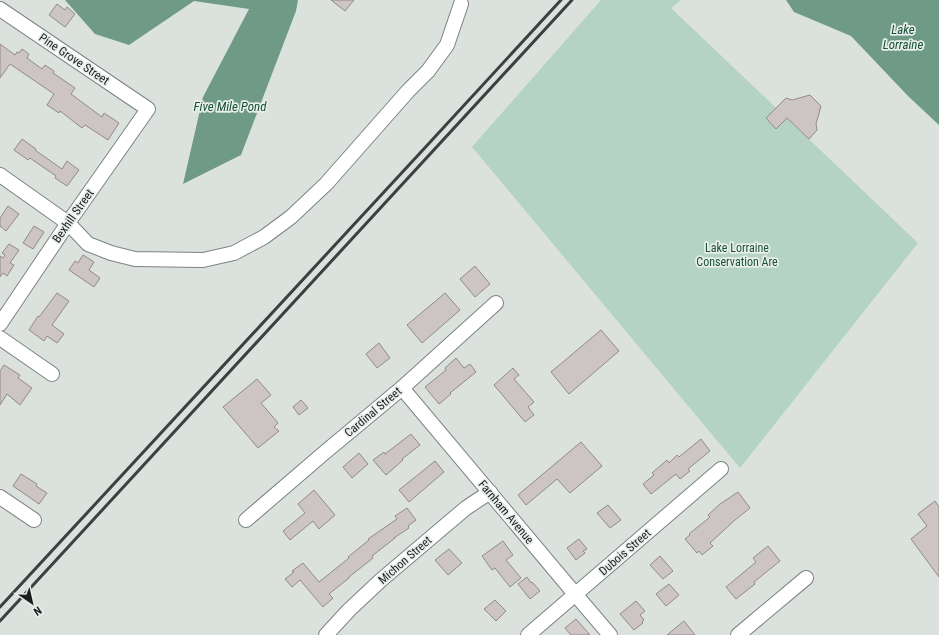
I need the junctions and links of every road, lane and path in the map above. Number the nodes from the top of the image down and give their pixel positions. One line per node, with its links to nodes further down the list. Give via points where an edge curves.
1 (461, 4): 5 (street, via 447,45 428,71 326,184 291,218 264,237 234,253 203,260 135,259 112,254 88,244)
2 (0, 9): 3 (street, Pine Grove Street)
3 (148, 109): 5 (street, Bexhill Street)
4 (0, 175): 5 (street)
5 (68, 223): 7 (street, Bexhill Street)
6 (496, 303): 10 (street, Cardinal Street)
7 (0, 324)
8 (0, 338): 9 (street)
9 (52, 374)
10 (402, 388): 12 (street, Farnham Avenue); 15 (street, Cardinal Street)
11 (721, 468): 17 (street, Dubois Street)
12 (490, 492): 17 (street, Farnham Avenue); 18 (street, Michon Street, via 466,508 381,580)
13 (0, 497): 14 (street)
14 (34, 520)
15 (246, 520)
16 (806, 578): 21 (street)
17 (575, 594): 19 (street, Dubois Street); 20 (street, Farnham Avenue)
18 (326, 635)
19 (528, 635)
20 (610, 635)
21 (738, 635)

